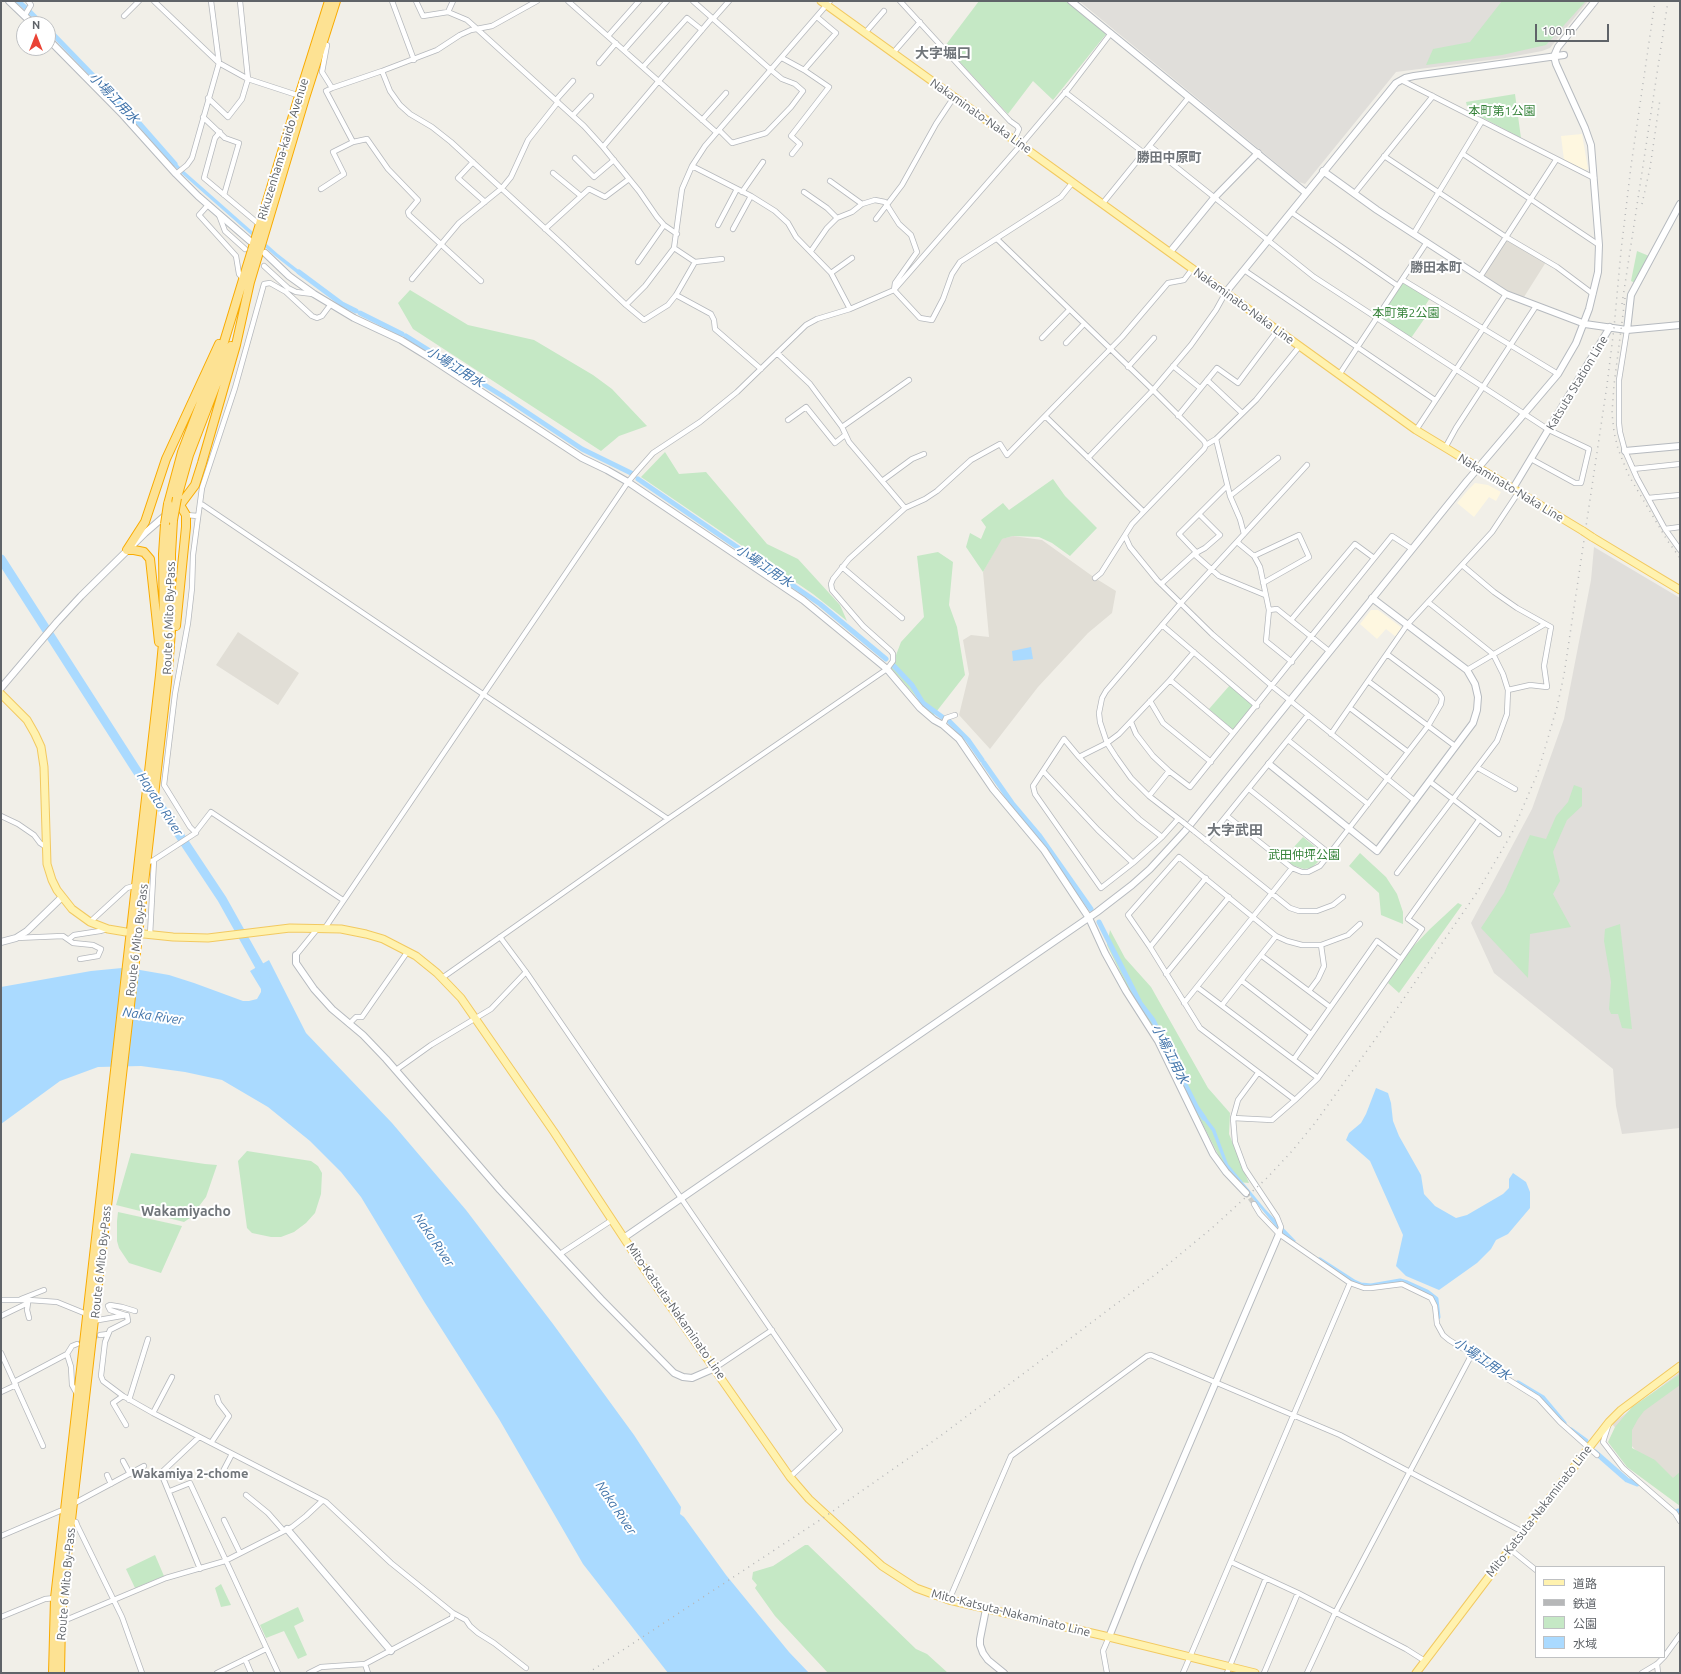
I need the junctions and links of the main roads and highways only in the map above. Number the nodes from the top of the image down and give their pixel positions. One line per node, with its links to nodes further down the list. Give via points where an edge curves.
1 (330, 1): 4 (highway, Rikuzenhama-kaido Avenue)
2 (336, 1): 4 (highway, Rikuzenhama-kaido Avenue)
3 (826, 2): 9 (main road, Nakaminato-Naka Line, bridge, via 865,33 1416,430)
4 (302, 97): 5 (highway, Rikuzenhama-kaido Avenue); 6 (highway, Rikuzenhama-kaido Avenue)
5 (248, 290): 7 (highway, Route 6 Mito By-Pass, via 227,356 185,466); 7 (highway, via 199,486)
6 (239, 297): 8 (highway, Route 6 Mito By-Pass, bridge, via 178,464 168,504); 10 (highway, via 169,452 145,522 127,550 144,552 150,559)
7 (178, 502): 8 (highway, Route 6 Mito By-Pass, bridge); 11 (highway, via 186,515 186,527)
8 (169, 522): 10 (highway, Route 6 Mito By-Pass, via 163,554 164,633); 11 (highway, Route 6 Mito By-Pass, via 171,631)
9 (1680, 590)
10 (160, 675): 15 (highway, Route 6 Mito By-Pass, via 137,885)
11 (167, 682): 15 (highway, Route 6 Mito By-Pass, via 156,774 150,862)
12 (1, 694): 13 (main road, via 27,720 41,747 44,766 46,847 50,874 62,897 79,915 90,922)
13 (126, 932)
14 (147, 934): 19 (main road, Mito-Katsuta-Nakaminato Line, via 196,939 290,928 352,930 383,939 426,963 461,998 790,1477 882,1566 916,1588 949,1600 1190,1657)
15 (134, 946): 16 (highway, Route 6 Mito By-Pass)
16 (90, 1318): 18 (highway, Route 6 Mito By-Pass); 18 (highway, Route 6 Mito By-Pass, via 77,1394)
17 (1680, 1366): 23 (main road, Mito-Katsuta-Nakaminato Line, via 1609,1422)
18 (70, 1508): 20 (highway, Route 6 Mito By-Pass, via 55,1598); 21 (highway, Route 6 Mito By-Pass, via 71,1521 61,1622)
19 (1228, 1670): 22 (main road, Mito-Katsuta-Nakaminato Line)
20 (53, 1673)
21 (60, 1673)
22 (1255, 1673)
23 (1416, 1673)

